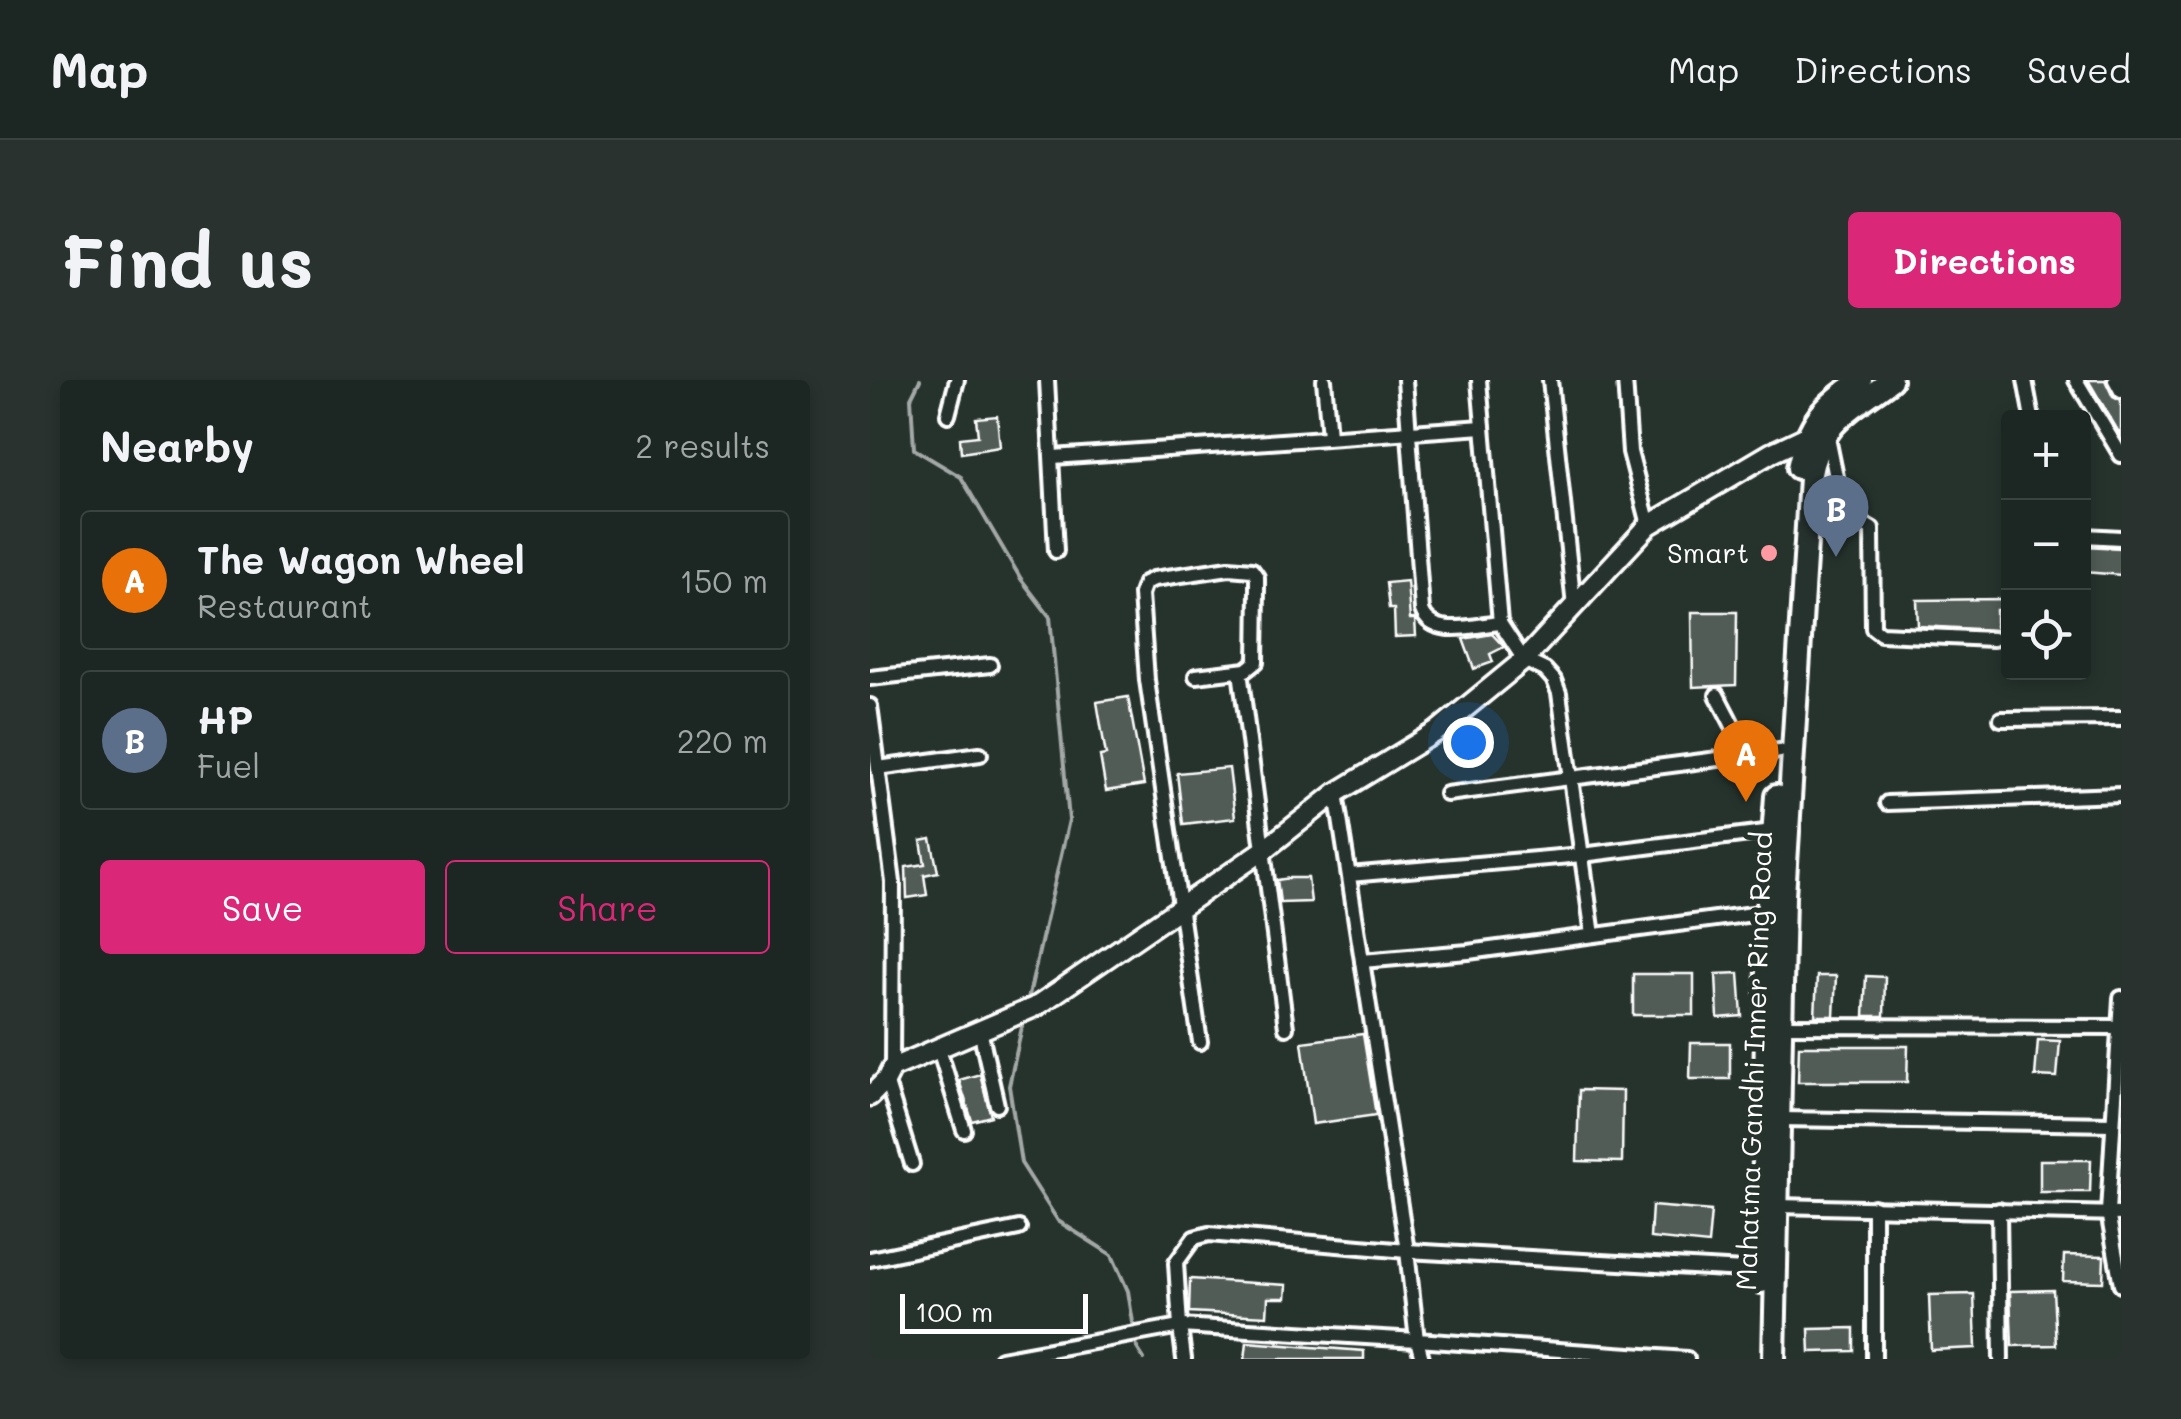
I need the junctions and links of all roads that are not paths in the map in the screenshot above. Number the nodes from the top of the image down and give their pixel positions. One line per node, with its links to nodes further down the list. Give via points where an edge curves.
1 (958, 380): 15 (street)
2 (1047, 380): 21 (street)
3 (1324, 380): 19 (street)
4 (1405, 380): 17 (street)
5 (1480, 380): 16 (street)
6 (1550, 380): 26 (street)
7 (1625, 380): 22 (street, via 1630,452)
8 (1861, 380): 18 (main road, Mahatma Gandhi Inner Ring Road, via 1818,414)
9 (1891, 380): 18 (main road)
10 (2025, 380): 14 (street)
11 (2076, 380): 20 (street)
12 (2115, 380): 13 (street)
13 (2121, 391)
14 (2031, 410)
15 (948, 415)
16 (1483, 427): 17 (street); 27 (street)
17 (1408, 432): 19 (street); 27 (street, via 1426,622 1435,628)
18 (1818, 435): 22 (street, via 1771,453); 28 (street, via 1842,506 1872,529 1873,628 1881,634); 38 (main road, Mahatma Gandhi Inner Ring Road, via 1797,475); 56 (main road, Mahatma Gandhi Inner Ring Road, via 1784,896)
19 (1329, 436): 21 (street)
20 (2121, 455)
21 (1053, 457): 25 (street)
22 (1649, 526): 26 (street)
23 (2091, 536): 24 (street)
24 (2121, 538)
25 (1056, 551)
26 (1574, 606): 29 (street)
27 (1500, 623): 29 (street)
28 (1993, 639)
29 (1524, 660): 42 (street, via 1554,680); 43 (street, via 1436,732)
30 (990, 665): 33 (street)
31 (1240, 671): 32 (street); 48 (street); 51 (street, via 1257,657 1252,570 1146,583 1141,594 1147,680)
32 (1196, 676)
33 (870, 678)
34 (1717, 695): 40 (street)
35 (870, 706): 41 (street)
36 (2001, 718): 37 (street)
37 (2121, 718)
38 (1780, 750): 40 (street); 47 (main road, Mahatma Gandhi Inner Ring Road)
39 (980, 754): 41 (street)
40 (1748, 754): 42 (street)
41 (878, 768): 62 (street, via 893,882)
42 (1571, 777): 44 (street); 49 (street)
43 (1336, 793): 48 (street); 50 (street)
44 (1447, 794)
45 (2121, 796): 46 (street)
46 (1886, 803)
47 (1774, 831): 49 (street); 52 (main road, Mahatma Gandhi Inner Ring Road)
48 (1264, 850): 51 (street); 58 (street)
49 (1582, 855): 50 (street); 53 (street)
50 (1348, 876): 54 (street)
51 (1181, 906): 59 (street, via 1037,1006); 60 (street)
52 (1768, 912): 53 (street); 77 (main road, Mahatma Gandhi Inner Ring Road)
53 (1593, 935): 54 (street)
54 (1362, 961): 75 (street)
55 (2121, 998): 57 (street)
56 (1782, 1026): 57 (street); 66 (main road, Mahatma Gandhi Inner Ring Road)
57 (2119, 1027): 64 (street)
58 (1286, 1028)
59 (980, 1030): 61 (street); 65 (street)
60 (1200, 1042)
61 (938, 1046): 62 (street); 68 (street)
62 (889, 1074): 63 (street); 69 (street)
63 (870, 1096)
64 (2118, 1097): 67 (street)
65 (996, 1105)
66 (1780, 1119): 67 (street); 70 (main road, Mahatma Gandhi Inner Ring Road)
67 (2113, 1124): 73 (street)
68 (964, 1130)
69 (912, 1164)
70 (1778, 1206): 71 (street); 86 (main road, Mahatma Gandhi Inner Ring Road)
71 (1874, 1208): 72 (street); 87 (street)
72 (2000, 1210): 73 (street); 88 (street)
73 (2114, 1213): 78 (street)
74 (1019, 1228): 76 (street)
75 (1407, 1251): 77 (street); 79 (street, via 1194,1238 1176,1264); 80 (street)
76 (870, 1259)
77 (1762, 1270): 85 (main road, Mahatma Gandhi Inner Ring Road)
78 (2121, 1286)
79 (1180, 1326): 80 (street); 81 (street); 82 (street)
80 (1417, 1340): 83 (street); 84 (street)
81 (1001, 1359)
82 (1184, 1359)
83 (1422, 1359)
84 (1687, 1359)
85 (1761, 1359)
86 (1774, 1359)
87 (1874, 1359)
88 (2000, 1359)

